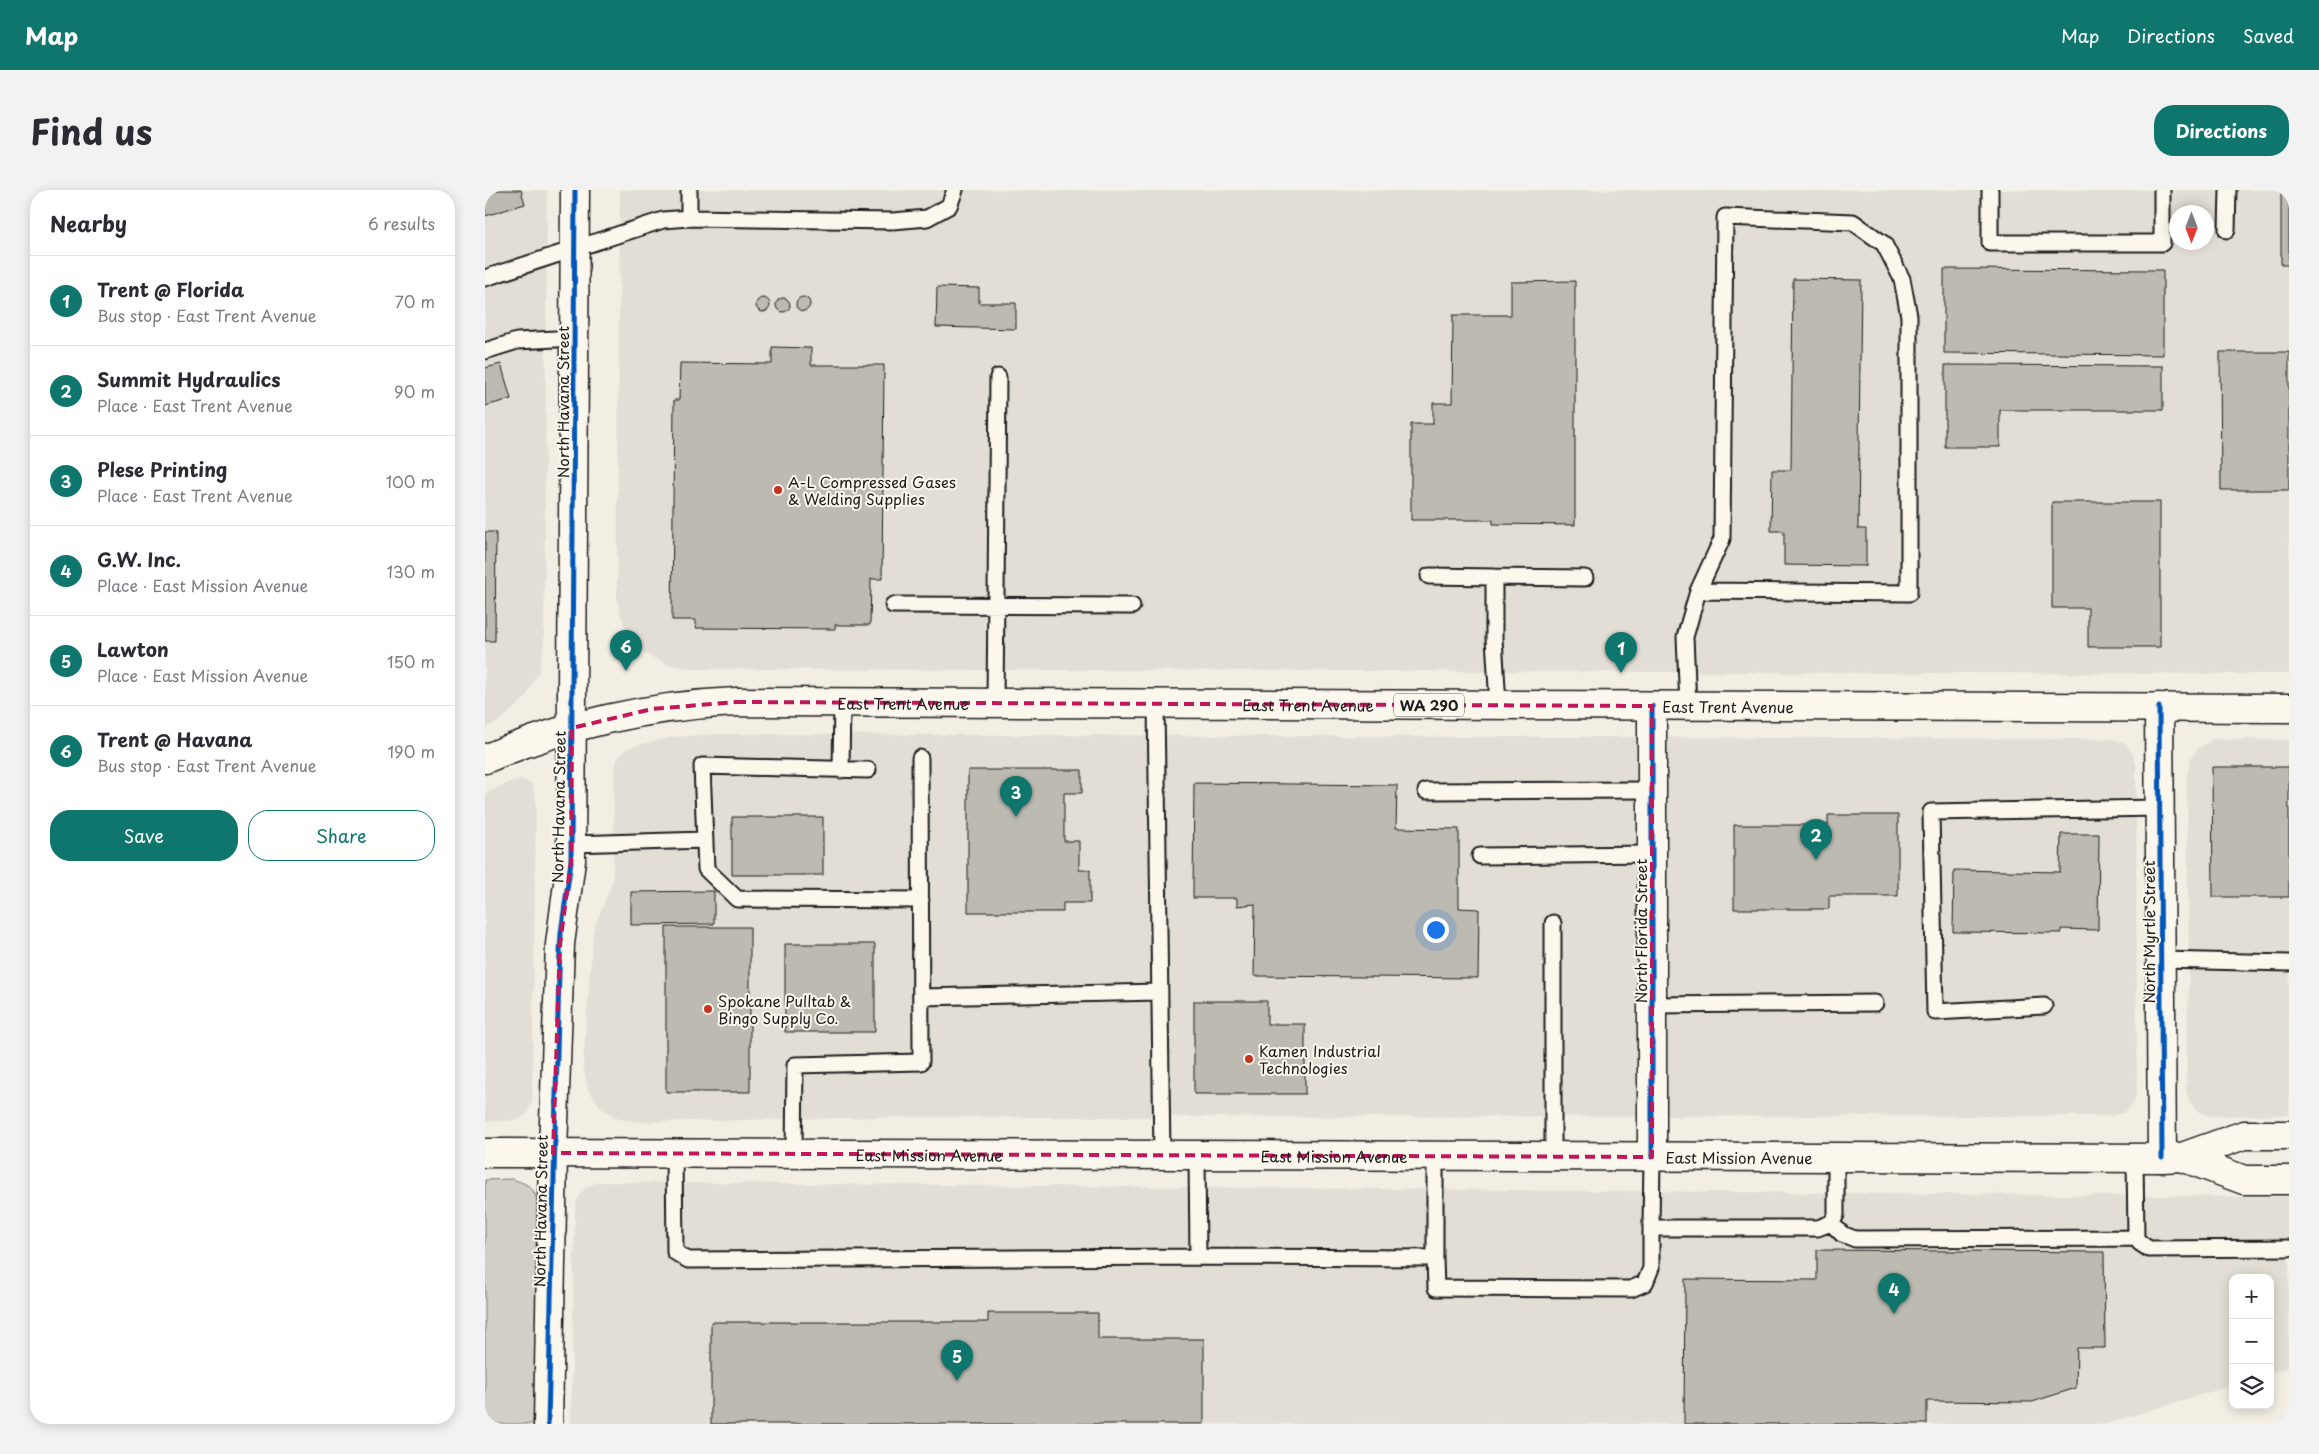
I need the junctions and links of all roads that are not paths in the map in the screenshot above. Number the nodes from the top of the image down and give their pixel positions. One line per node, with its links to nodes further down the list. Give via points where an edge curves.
1 (575, 190): 9 (main road, North Havana Street)
2 (689, 190): 7 (lane)
3 (955, 190): 7 (lane, via 949,206 927,218 893,221)
4 (1990, 190): 5 (lane, via 1990,243 2162,243)
5 (2162, 190)
6 (2228, 190): 8 (lane)
7 (689, 218): 9 (lane, via 663,220)
8 (2227, 230)
9 (575, 247): 10 (lane); 11 (main road, North Havana Street)
10 (485, 278)
11 (575, 338): 12 (lane, via 517,341); 29 (main road, North Havana Street)
12 (485, 351)
13 (997, 377): 19 (lane)
14 (1429, 576): 15 (lane)
15 (1494, 577): 16 (lane); 24 (lane)
16 (1585, 578)
17 (1698, 591): 17 (lane, via 1722,539 1725,217 1853,222 1883,244 1902,279 1909,316 1909,593); 26 (lane, via 1685,637)
18 (893, 605): 19 (lane)
19 (996, 606): 20 (lane); 22 (lane)
20 (1131, 606)
21 (842, 702): 22 (main road, East Trent Avenue / WA 290); 29 (main road, East Trent Avenue / WA 290, via 692,704 652,709); 32 (lane)
22 (995, 703): 23 (main road, East Trent Avenue / WA 290)
23 (1156, 703): 24 (main road, East Trent Avenue / WA 290); 45 (lane)
24 (1498, 705): 25 (main road, East Trent Avenue / WA 290)
25 (1652, 706): 26 (main road, East Trent Avenue / WA 290); 34 (main road, North Florida Street)
26 (1688, 706): 27 (main road, East Trent Avenue / WA 290)
27 (2159, 707): 28 (main road, East Trent Avenue / WA 290); 36 (main road, North Myrtle Street)
28 (2289, 708)
29 (572, 728): 31 (main road, East Trent Avenue / WA 290); 38 (main road, North Havana Street)
30 (920, 758): 41 (lane)
31 (485, 759)
32 (841, 770): 33 (lane); 37 (lane, via 702,766)
33 (867, 770)
34 (1652, 790): 35 (lane); 39 (main road, North Florida Street)
35 (1426, 792)
36 (2160, 808): 43 (main road, North Myrtle Street); 49 (lane, via 1931,812 1935,1012)
37 (705, 840): 38 (lane); 41 (lane, via 706,869 737,899)
38 (571, 844): 52 (main road, North Havana Street, via 570,879 560,944)
39 (1652, 854): 40 (lane); 48 (main road, North Florida Street)
40 (1480, 856)
41 (921, 900): 46 (lane)
42 (1553, 923): 58 (lane)
43 (2161, 960): 44 (lane); 62 (main road, North Myrtle Street)
44 (2289, 963)
45 (1160, 992): 46 (lane); 55 (lane)
46 (921, 997): 54 (lane, via 921,1062 795,1065)
47 (1875, 1003): 48 (lane)
48 (1652, 1005): 59 (main road, North Florida Street)
49 (2044, 1006)
50 (2289, 1135): 62 (main road, East Mission Avenue, via 2244,1135)
51 (485, 1153): 52 (main road, East Mission Avenue)
52 (553, 1153): 53 (main road, East Mission Avenue); 70 (main road, North Havana Street)
53 (674, 1154): 54 (main road, East Mission Avenue); 68 (lane, via 675,1252 688,1260)
54 (793, 1154): 55 (main road, East Mission Avenue)
55 (1162, 1156): 56 (main road, East Mission Avenue)
56 (1197, 1156): 57 (main road, East Mission Avenue); 68 (lane)
57 (1435, 1156): 58 (main road, East Mission Avenue); 69 (lane)
58 (1553, 1156): 59 (main road, East Mission Avenue)
59 (1652, 1156): 60 (main road, East Mission Avenue); 65 (lane)
60 (1836, 1157): 61 (main road, East Mission Avenue); 64 (lane, via 1836,1215)
61 (2135, 1158): 62 (main road, East Mission Avenue); 66 (lane)
62 (2172, 1158): 63 (main road, East Mission Avenue, via 2244,1180)
63 (2289, 1180)
64 (1831, 1223): 65 (lane, via 1817,1228); 66 (lane, via 1842,1234 1855,1239)
65 (1651, 1228): 69 (lane, via 1651,1268 1645,1283 1631,1289 1436,1288)
66 (2137, 1238): 67 (lane, via 2149,1249)
67 (2289, 1248)
68 (1198, 1257): 69 (lane)
69 (1435, 1258)
70 (548, 1424)

